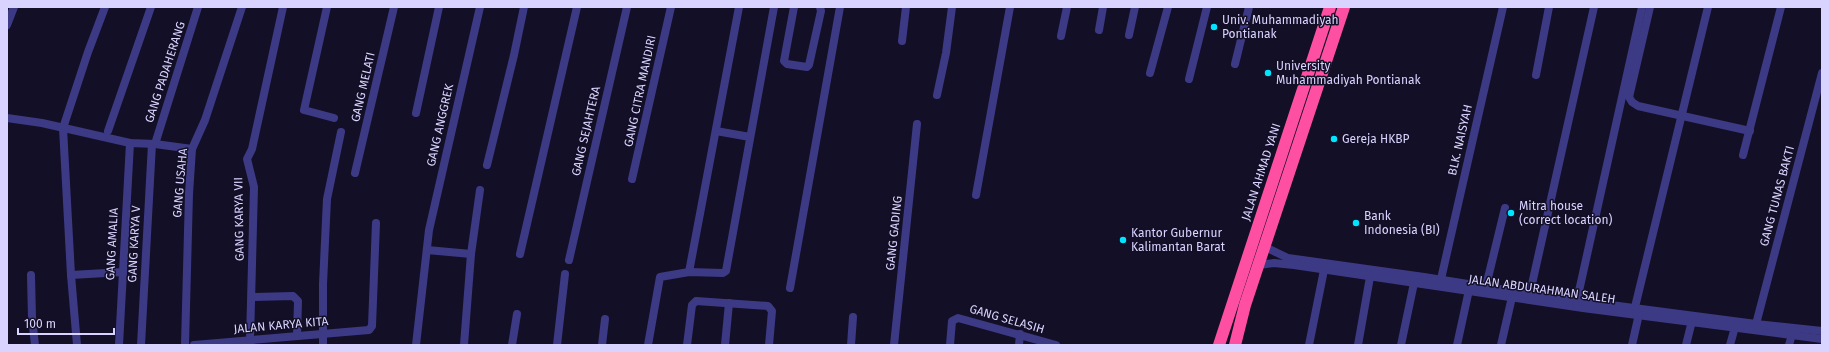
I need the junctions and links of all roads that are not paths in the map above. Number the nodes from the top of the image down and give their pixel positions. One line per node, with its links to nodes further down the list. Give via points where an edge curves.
1 (14, 7): 38 (street)
2 (105, 7): 55 (street)
3 (151, 7): 56 (street)
4 (198, 7): 62 (street, GANG PADAHERANG)
5 (242, 7): 63 (street, GANG USAHA, via 205,120)
6 (283, 7): 92 (street, GANG KARYA VII, via 252,148 247,159 254,187)
7 (327, 7): 53 (street, via 304,110)
8 (394, 7): 66 (street, GANG MELATI)
9 (440, 7): 50 (street)
10 (480, 7): 73 (street, GANG ANGGREK, via 429,230)
11 (524, 7): 65 (street)
12 (578, 7): 75 (street)
13 (627, 7): 76 (street, GANG SEJAHTERA)
14 (671, 7): 67 (street, GANG CITRA MANDIRI)
15 (739, 7): 57 (street)
16 (774, 7): 60 (street)
17 (794, 7): 18 (street, via 784,61 787,64 807,67)
18 (820, 7)
19 (840, 7): 89 (street)
20 (906, 7): 42 (street)
21 (952, 7): 48 (street)
22 (1010, 7): 69 (street)
23 (1066, 7): 41 (street)
24 (1103, 7): 39 (street)
25 (1135, 7): 40 (street)
26 (1168, 7): 44 (street)
27 (1207, 7): 47 (street)
28 (1250, 7): 43 (street)
29 (1330, 7): 134 (highway, JALAN AHMAD YANI)
30 (1344, 7): 72 (highway)
31 (1503, 7): 86 (street, BLK. NAISYAH)
32 (1549, 7): 46 (street)
33 (1594, 7): 91 (street)
34 (1642, 7): 95 (street)
35 (1650, 7): 51 (street, via 1629,97 1638,106)
36 (1708, 7): 51 (street)
37 (1781, 7): 58 (street)
38 (7, 25)
39 (1099, 30)
40 (1129, 35)
41 (1061, 36)
42 (902, 41)
43 (1235, 64)
44 (1150, 73)
45 (1822, 73): 49 (street, GANG TUNAS BAKTI)
46 (1536, 75)
47 (1189, 79)
48 (937, 95)
49 (1818, 100): 103 (street, GANG TUNAS BAKTI)
50 (416, 113)
51 (1681, 115): 58 (street); 97 (street)
52 (7, 118): 55 (street)
53 (334, 118)
54 (917, 124): 130 (street, GANG GADING)
55 (63, 128): 61 (street); 84 (street)
56 (108, 131)
57 (716, 131): 60 (street); 81 (street)
58 (1750, 131): 64 (street)
59 (341, 132): 107 (street, via 327,199 323,284)
60 (750, 137): 81 (street, via 726,271)
61 (130, 144): 62 (street); 80 (street, GANG AMALIA)
62 (153, 144): 63 (street); 116 (street, GANG KARYA V)
63 (192, 149): 117 (street, GANG USAHA)
64 (1743, 155)
65 (487, 165)
66 (355, 173)
67 (632, 179)
68 (480, 190): 74 (street)
69 (976, 195)
70 (1504, 208): 88 (street)
71 (376, 223): 107 (street, JALAN KARYA KITA, via 372,326 369,330)
72 (1265, 247): 77 (highway); 78 (street, JALAN ABDURAHMAN SALEH, via 1288,258)
73 (427, 250): 74 (street); 120 (street, GANG ANGGREK)
74 (472, 254): 121 (street)
75 (520, 254)
76 (569, 260)
77 (1258, 265): 78 (street, JALAN ABDURAHMAN SALEH); 135 (highway)
78 (1316, 265): 79 (street, JALAN ABDURAHMAN SALEH); 86 (street, JALAN ABDURAHMAN SALEH)
79 (1324, 270): 85 (street, JALAN ABDURAHMAN SALEH); 136 (street)
80 (123, 272): 84 (street); 115 (street, GANG AMALIA)
81 (688, 272): 125 (street, via 660,277)
82 (565, 274): 123 (street)
83 (31, 275): 113 (street)
84 (71, 275): 114 (street)
85 (1370, 277): 87 (street, JALAN ABDURAHMAN SALEH); 137 (street)
86 (1441, 279): 88 (street, JALAN ABDURAHMAN SALEH)
87 (1414, 283): 90 (street, JALAN ABDURAHMAN SALEH); 138 (street)
88 (1486, 286): 91 (street, JALAN ABDURAHMAN SALEH)
89 (790, 288)
90 (1469, 290): 93 (street, JALAN ABDURAHMAN SALEH); 139 (street)
91 (1530, 293): 94 (street, JALAN ABDURAHMAN SALEH)
92 (252, 297): 109 (street, via 296,298); 110 (street, GANG KARYA VII)
93 (1512, 297): 94 (street, JALAN ABDURAHMAN SALEH); 140 (street)
94 (1542, 298): 95 (street, JALAN ABDURAHMAN SALEH); 99 (street, JALAN ABDURAHMAN SALEH)
95 (1578, 300): 97 (street, JALAN ABDURAHMAN SALEH)
96 (729, 303): 126 (street, via 693,303); 127 (street); 128 (street, via 770,307 772,311)
97 (1635, 307): 103 (street, JALAN ABDURAHMAN SALEH)
98 (517, 314): 122 (street)
99 (1639, 314): 102 (street, JALAN ABDURAHMAN SALEH); 141 (street)
100 (853, 317): 129 (street)
101 (605, 319): 124 (street)
102 (1692, 321): 104 (street, JALAN ABDURAHMAN SALEH); 142 (street)
103 (1756, 324): 106 (street, JALAN ABDURAHMAN SALEH)
104 (1735, 328): 106 (street, JALAN ABDURAHMAN SALEH); 143 (street)
105 (1822, 331): 106 (street, JALAN ABDURAHMAN SALEH)
106 (1793, 332): 111 (street, JALAN ABDURAHMAN SALEH); 144 (street)
107 (324, 334): 109 (street, JALAN KARYA KITA); 119 (street)
108 (1020, 334): 131 (street, GANG SELASIH, via 958,318 952,321); 132 (street); 133 (street, GANG SELASIH)
109 (297, 336): 110 (street, JALAN KARYA KITA)
110 (250, 340): 112 (street, JALAN KARYA KITA)
111 (1817, 340)
112 (228, 343): 118 (street, JALAN KARYA KITA)
113 (35, 345)
114 (76, 345)
115 (119, 345)
116 (141, 345)
117 (186, 345)
118 (194, 345)
119 (323, 345)
120 (416, 345)
121 (464, 345)
122 (512, 345)
123 (557, 345)
124 (602, 345)
125 (648, 345)
126 (687, 345)
127 (725, 345)
128 (769, 345)
129 (851, 345)
130 (894, 345)
131 (950, 345)
132 (1019, 345)
133 (1056, 345)
134 (1219, 345)
135 (1234, 345)
136 (1309, 345)
137 (1358, 345)
138 (1401, 345)
139 (1457, 345)
140 (1501, 345)
141 (1632, 345)
142 (1686, 345)
143 (1730, 345)
144 (1789, 345)

